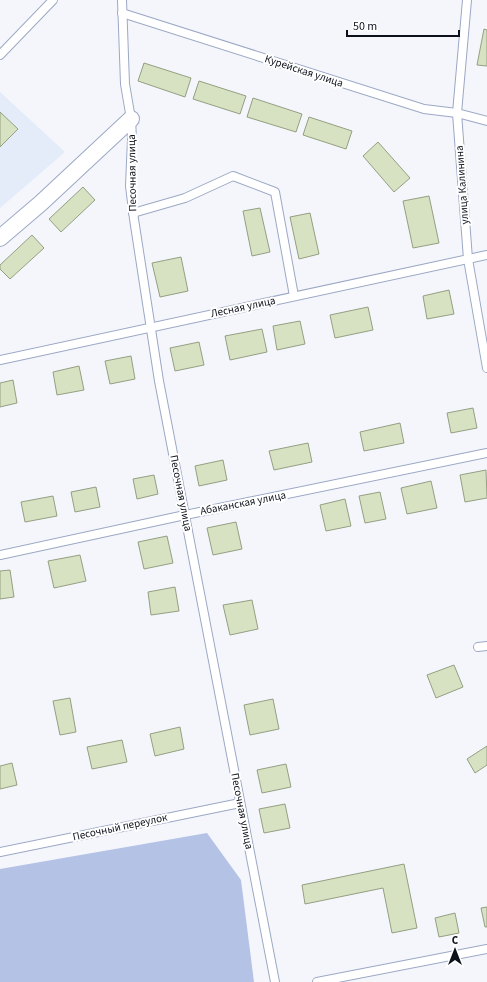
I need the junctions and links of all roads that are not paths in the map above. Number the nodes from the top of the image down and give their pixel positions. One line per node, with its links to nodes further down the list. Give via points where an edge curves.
1 (53, 0): 5 (lane)
2 (122, 0): 4 (lane, Песочная улица)
3 (467, 0): 6 (lane, улица Калинина)
4 (122, 13): 6 (lane, Курейская улица, via 424,109); 7 (lane, Песочная улица, via 125,84)
5 (0, 55)
6 (457, 112): 8 (lane, Курейская улица); 12 (lane, улица Калинина)
7 (131, 119): 9 (lane, Песочная улица, via 130,186); 10 (street)
8 (487, 121)
9 (133, 213): 13 (lane, via 185,198 233,176 274,192); 14 (lane, Песочная улица)
10 (0, 238)
11 (487, 255): 12 (lane, Лесная улица)
12 (468, 259): 13 (lane, Лесная улица); 16 (lane, улица Калинина)
13 (294, 296): 14 (lane, Лесная улица)
14 (151, 327): 15 (lane, Лесная улица); 18 (lane, Песочная улица)
15 (0, 360)
16 (487, 368)
17 (487, 453): 18 (lane, Абаканская улица)
18 (185, 515): 19 (lane, Абаканская улица); 22 (lane, Песочная улица)
19 (0, 555)
20 (487, 646): 21 (lane)
21 (478, 647)
22 (240, 802): 23 (lane, Песочный переулок); 25 (lane, Песочная улица)
23 (0, 852)
24 (487, 950): 26 (lane)
25 (275, 982)
26 (317, 982)

